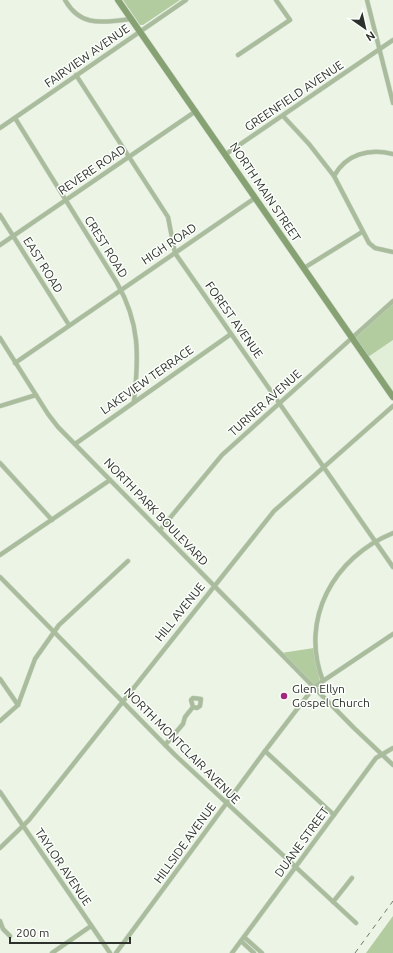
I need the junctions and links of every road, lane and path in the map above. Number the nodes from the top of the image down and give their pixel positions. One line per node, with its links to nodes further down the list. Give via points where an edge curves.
1 (65, 0): 6 (street, via 75,13 88,21)
2 (118, 0): 6 (street, NORTH MAIN STREET)
3 (186, 0): 7 (street, FAIRVIEW AVENUE)
4 (276, 0): 10 (street, via 290,20)
5 (367, 0): 9 (street)
6 (131, 19): 7 (street, NORTH MAIN STREET)
7 (140, 31): 11 (street, FAIRVIEW AVENUE); 13 (street, NORTH MAIN STREET)
8 (393, 40): 9 (street, GREENFIELD AVENUE)
9 (379, 50): 12 (street); 14 (street, GREENFIELD AVENUE)
10 (238, 55)
11 (76, 76): 15 (street, FAIRVIEW AVENUE); 19 (street, FOREST AVENUE)
12 (393, 103)
13 (196, 111): 17 (street, NORTH MAIN STREET); 19 (street, REVERE ROAD)
14 (283, 116): 17 (street, GREENFIELD AVENUE); 20 (street)
15 (15, 118): 16 (street, FAIRVIEW AVENUE); 22 (street, CREST ROAD)
16 (0, 128)
17 (226, 154): 21 (street, NORTH MAIN STREET)
18 (393, 154): 20 (street, via 357,154 343,162)
19 (129, 157): 22 (street, REVERE ROAD); 28 (street, FOREST AVENUE, via 168,217)
20 (334, 176): 24 (street)
21 (255, 198): 28 (street, HIGH ROAD); 29 (street, NORTH MAIN STREET)
22 (66, 200): 25 (street, REVERE ROAD); 30 (street, CREST ROAD)
23 (0, 215): 25 (street, EAST ROAD)
24 (362, 232): 27 (street, via 375,248); 29 (street)
25 (13, 236): 26 (street, REVERE ROAD); 32 (street, EAST ROAD)
26 (0, 245)
27 (393, 252)
28 (175, 253): 30 (street, HIGH ROAD); 33 (street, FOREST AVENUE)
29 (304, 268): 35 (street, NORTH MAIN STREET)
30 (121, 290): 32 (street, HIGH ROAD); 39 (street, CREST ROAD, via 137,336 138,360)
31 (393, 301): 35 (street, TURNER AVENUE)
32 (69, 325): 36 (street, HIGH ROAD)
33 (231, 334): 39 (street, LAKEVIEW TERRACE); 40 (street, FOREST AVENUE)
34 (0, 338): 36 (street, NORTH PARK BOULEVARD)
35 (353, 338): 38 (street, NORTH MAIN STREET); 40 (street, TURNER AVENUE)
36 (15, 363): 37 (street, NORTH PARK BOULEVARD)
37 (36, 395): 41 (street); 43 (street, NORTH PARK BOULEVARD, via 52,420)
38 (393, 397)
39 (134, 401): 43 (street, LAKEVIEW TERRACE)
40 (280, 403): 45 (street, FOREST AVENUE); 48 (street, TURNER AVENUE, via 222,455)
41 (0, 406)
42 (393, 406): 45 (street, HILL AVENUE)
43 (75, 444): 46 (street, NORTH PARK BOULEVARD)
44 (0, 463): 47 (street)
45 (324, 467): 50 (street, FOREST AVENUE); 55 (street, HILL AVENUE, via 274,511)
46 (110, 480): 47 (street); 48 (street, NORTH PARK BOULEVARD)
47 (52, 520): 51 (street)
48 (160, 530): 55 (street, NORTH PARK BOULEVARD)
49 (393, 533): 50 (street)
50 (375, 542): 53 (street, FOREST AVENUE); 59 (street, via 344,566 322,602 317,618 315,640 318,670)
51 (0, 555)
52 (128, 561): 56 (street)
53 (393, 567)
54 (0, 577): 56 (street, NORTH MONTCLAIR AVENUE)
55 (214, 586): 60 (street, NORTH PARK BOULEVARD); 61 (street, HILL AVENUE)
56 (54, 632): 61 (street, NORTH MONTCLAIR AVENUE); 62 (street, via 35,659)
57 (393, 634): 59 (street, HILLSIDE AVENUE)
58 (0, 679): 62 (street)
59 (323, 681): 60 (street, HILLSIDE AVENUE)
60 (314, 687): 67 (street, HILLSIDE AVENUE); 68 (street, NORTH PARK BOULEVARD)
61 (122, 701): 65 (street, NORTH MONTCLAIR AVENUE); 73 (street, HILL AVENUE)
62 (18, 705): 64 (street)
63 (193, 707): 65 (street, via 183,724)
64 (0, 721)
65 (165, 745): 71 (street, NORTH MONTCLAIR AVENUE)
66 (393, 748): 68 (street, DUANE STREET)
67 (265, 751): 71 (street, HILLSIDE AVENUE); 72 (street)
68 (382, 755): 69 (street); 72 (street, DUANE STREET, via 376,758)
69 (393, 765)
70 (0, 792): 73 (street, TAYLOR AVENUE)
71 (226, 804): 75 (street, NORTH MONTCLAIR AVENUE); 86 (street, HILLSIDE AVENUE)
72 (334, 815): 75 (street, DUANE STREET)
73 (24, 826): 74 (street, HILL AVENUE); 80 (street, TAYLOR AVENUE)
74 (0, 848)
75 (295, 868): 77 (street, NORTH MONTCLAIR AVENUE); 82 (street, DUANE STREET)
76 (352, 878): 77 (street)
77 (333, 902): 79 (street, NORTH MONTCLAIR AVENUE)
78 (0, 921): 81 (street)
79 (356, 923)
80 (91, 926): 84 (street); 85 (street, TAYLOR AVENUE)
81 (10, 936)
82 (244, 937): 83 (street, DUANE STREET); 89 (street)
83 (241, 941): 87 (street, DUANE STREET); 88 (street)
84 (52, 953)
85 (110, 953)
86 (116, 953)
87 (232, 953)
88 (254, 953)
89 (262, 953)

